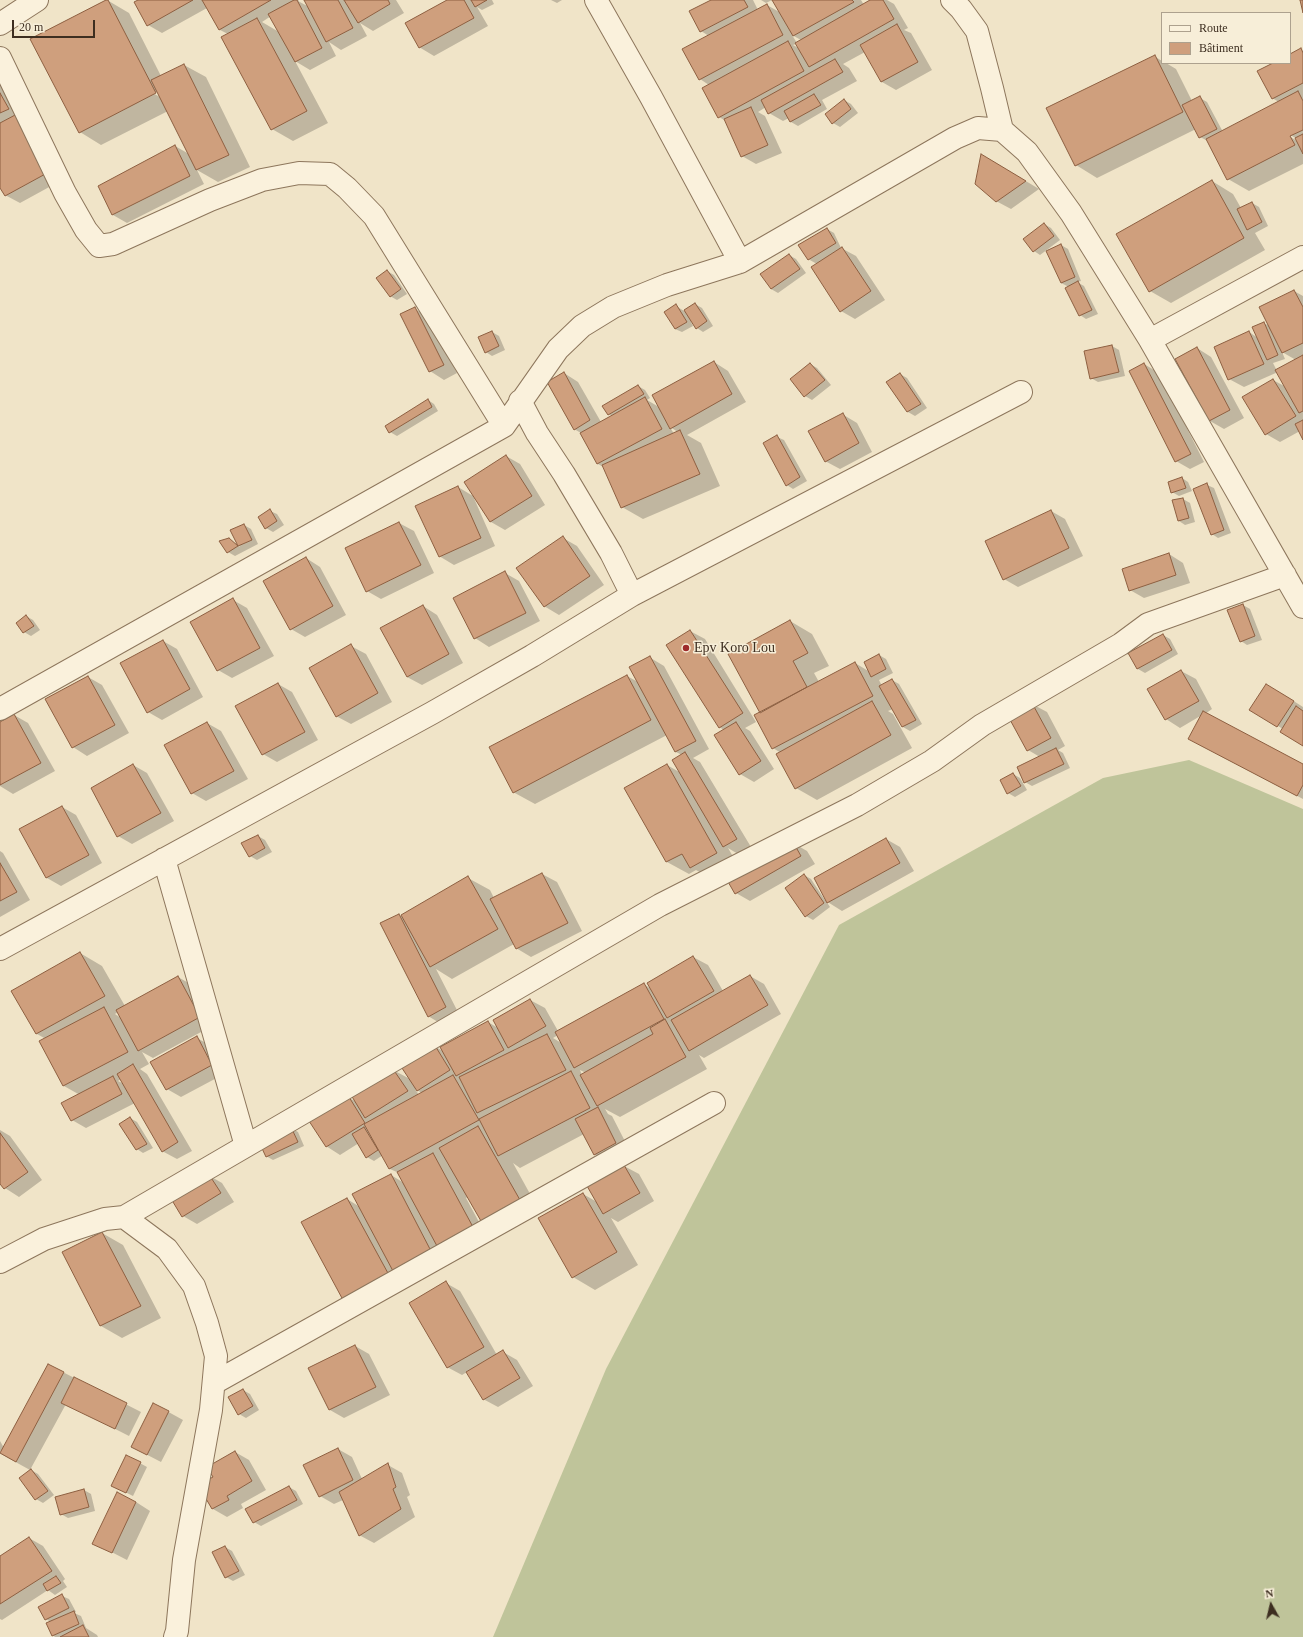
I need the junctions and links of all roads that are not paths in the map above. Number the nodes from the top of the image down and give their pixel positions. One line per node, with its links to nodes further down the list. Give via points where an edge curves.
1 (37, 0): 4 (street)
2 (596, 0): 8 (street)
3 (952, 0): 6 (street, via 976,31)
4 (0, 24)
5 (0, 58): 12 (street, via 65,193 98,246 113,244 210,200 262,180 299,172 330,174 374,216)
6 (1002, 130): 8 (street, via 978,128 955,138); 9 (street, via 1027,152 1071,213)
7 (1303, 257): 9 (street)
8 (740, 262): 11 (street, via 666,285 613,307 582,326 558,349)
9 (1150, 340): 13 (street)
10 (1021, 392): 14 (street)
11 (520, 401): 12 (street); 14 (street, via 611,553)
12 (504, 426): 16 (street)
13 (1285, 575): 15 (street); 20 (street, via 1148,624 1121,644 982,725 932,761 857,805 660,905)
14 (632, 595): 17 (street, via 459,698)
15 (1301, 599)
16 (0, 709)
17 (164, 859): 18 (street); 20 (street)
18 (0, 949)
19 (714, 1103): 23 (street)
20 (246, 1146): 21 (street)
21 (124, 1217): 22 (street, via 105,1219 44,1239); 23 (street, via 168,1249 194,1286 216,1356)
22 (0, 1262)
23 (214, 1383): 24 (street, via 184,1560)
24 (175, 1637)

